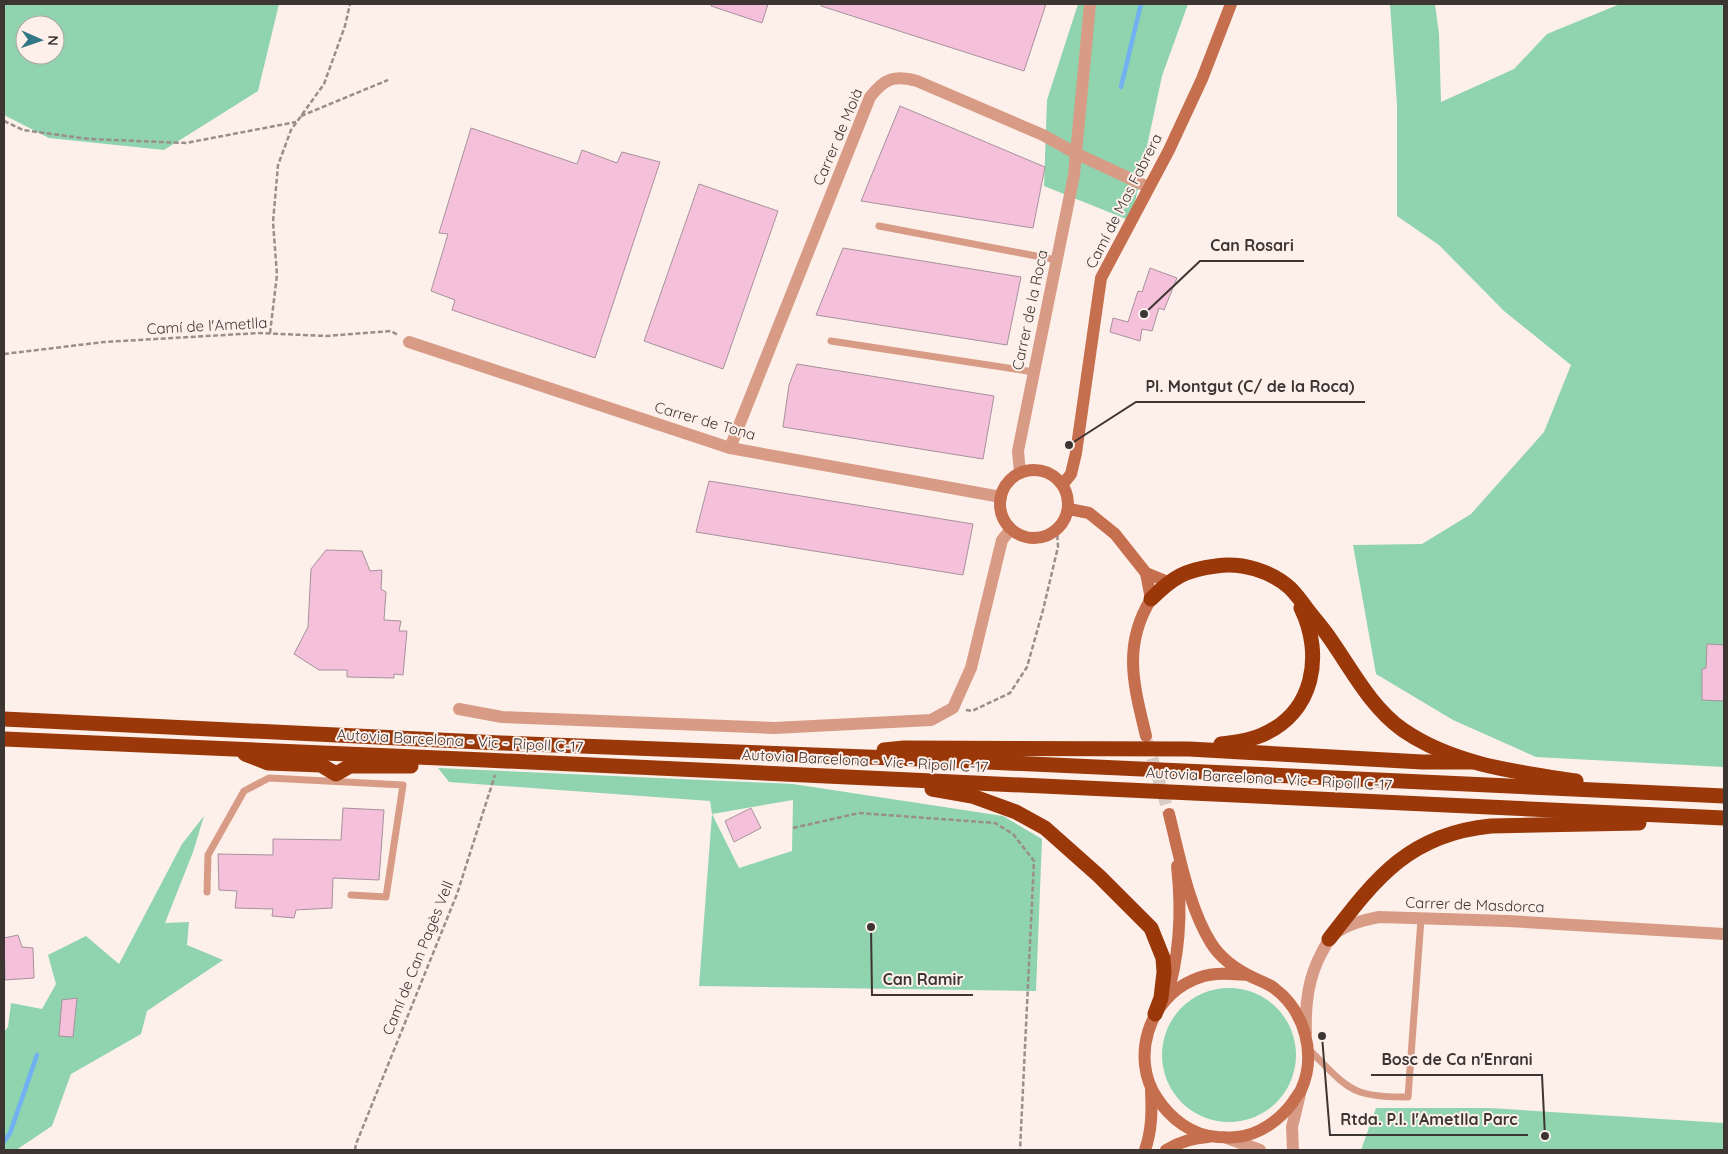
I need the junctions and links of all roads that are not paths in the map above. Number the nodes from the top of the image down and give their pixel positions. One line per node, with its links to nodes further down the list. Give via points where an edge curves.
1 (1090, 4): 3 (street, Carrer de la Roca)
2 (1231, 4): 4 (street, Camí de Mas Fabrera, via 1202,79)
3 (1075, 153): 4 (street, Carrer de Moià); 6 (street, Carrer de la Roca, via 1074,175); 10 (street, Carrer de Moià, via 1042,135 917,81 891,79 880,85 870,98)
4 (1148, 187): 12 (street, Camí de Mas Fabrera, via 1101,278 1076,453 1071,474)
5 (879, 226): 6 (lane)
6 (1057, 260): 9 (street, Carrer de la Roca)
7 (831, 341): 9 (lane)
8 (410, 342): 10 (street, Carrer de Tona)
9 (1034, 372): 11 (street, Carrer de la Roca, via 1018,451)
10 (730, 448): 13 (street, Carrer de Tona)
11 (1020, 473): 12 (street, via 1036,469 1054,475); 13 (street, via 1008,482)
12 (1063, 484): 14 (street)
13 (1001, 497): 15 (street, via 1003,517)
14 (1069, 509): 15 (street, via 1057,530 1042,538 1024,537); 16 (street, via 1089,513 1115,534)
15 (1011, 529): 20 (street, via 1002,540 971,668 953,708 931,720 774,728 502,717)
16 (1146, 573): 17 (street); 19 (street)
17 (1168, 582): 18 (highway, via 1195,569 1224,565 1270,574); 19 (highway)
18 (1291, 589): 25 (highway, via 1305,617 1313,650 1313,666 1302,701 1291,715 1264,734 1247,741); 28 (highway, via 1380,709 1416,738)
19 (1151, 599): 22 (street, via 1137,628 1132,662 1133,681)
20 (459, 708)
21 (4, 719): 26 (highway, Autovia Barcelona - Vic - Ripoll C-17)
22 (1146, 736)
23 (4, 739): 24 (highway, Autovia Barcelona - Vic - Ripoll C-17)
24 (229, 748): 27 (highway, Autovia Barcelona - Vic - Ripoll C-17); 29 (highway, via 268,763 321,765)
25 (1189, 749): 26 (highway, via 904,748); 28 (highway, via 1392,761)
26 (816, 756): 31 (highway, Autovia Barcelona - Vic - Ripoll C-17)
27 (439, 758): 29 (highway, via 419,766 350,766); 30 (highway, Autovia Barcelona - Vic - Ripoll C-17)
28 (1472, 762): 31 (highway)
29 (336, 778): 36 (lane, via 269,778 244,791 208,855); 37 (lane, via 403,785 386,897)
30 (871, 779): 34 (highway, Autovia Barcelona - Vic - Ripoll C-17); 43 (highway, via 972,796 1016,812 1045,828 1151,928 1164,958)
31 (1667, 794): 32 (highway, Autovia Barcelona - Vic - Ripoll C-17)
32 (1724, 796)
33 (1168, 814): 35 (street)
34 (1724, 820): 40 (highway, via 1491,826 1451,833 1416,848 1395,863 1368,890)
35 (1173, 831): 41 (street, via 1194,909 1203,929 1222,957); 42 (street, via 1180,906 1176,961)
36 (207, 892)
37 (351, 895)
38 (1421, 919): 39 (street, Carrer de Masdorca); 40 (street, Carrer de Masdorca, via 1379,917 1365,920); 45 (lane, via 1408,1098 1358,1091)
39 (1724, 934)
40 (1329, 939): 44 (street, via 1309,981)
41 (1248, 976): 42 (street, via 1220,973 1193,979); 44 (street, via 1274,988 1294,1008)
42 (1166, 1000): 43 (street)
43 (1155, 1014): 46 (street, via 1145,1039 1144,1065)
44 (1306, 1034): 45 (street)
45 (1307, 1048): 47 (street, via 1308,1062)
46 (1152, 1090): 48 (street, via 1166,1112 1186,1128); 49 (street, via 1152,1113)
47 (1301, 1090): 48 (street, via 1285,1113 1262,1130 1237,1137); 52 (street, via 1292,1127)
48 (1217, 1137): 50 (street, via 1194,1138); 51 (street)
49 (1145, 1150)
50 (1166, 1150)
51 (1260, 1150)
52 (1293, 1150)

